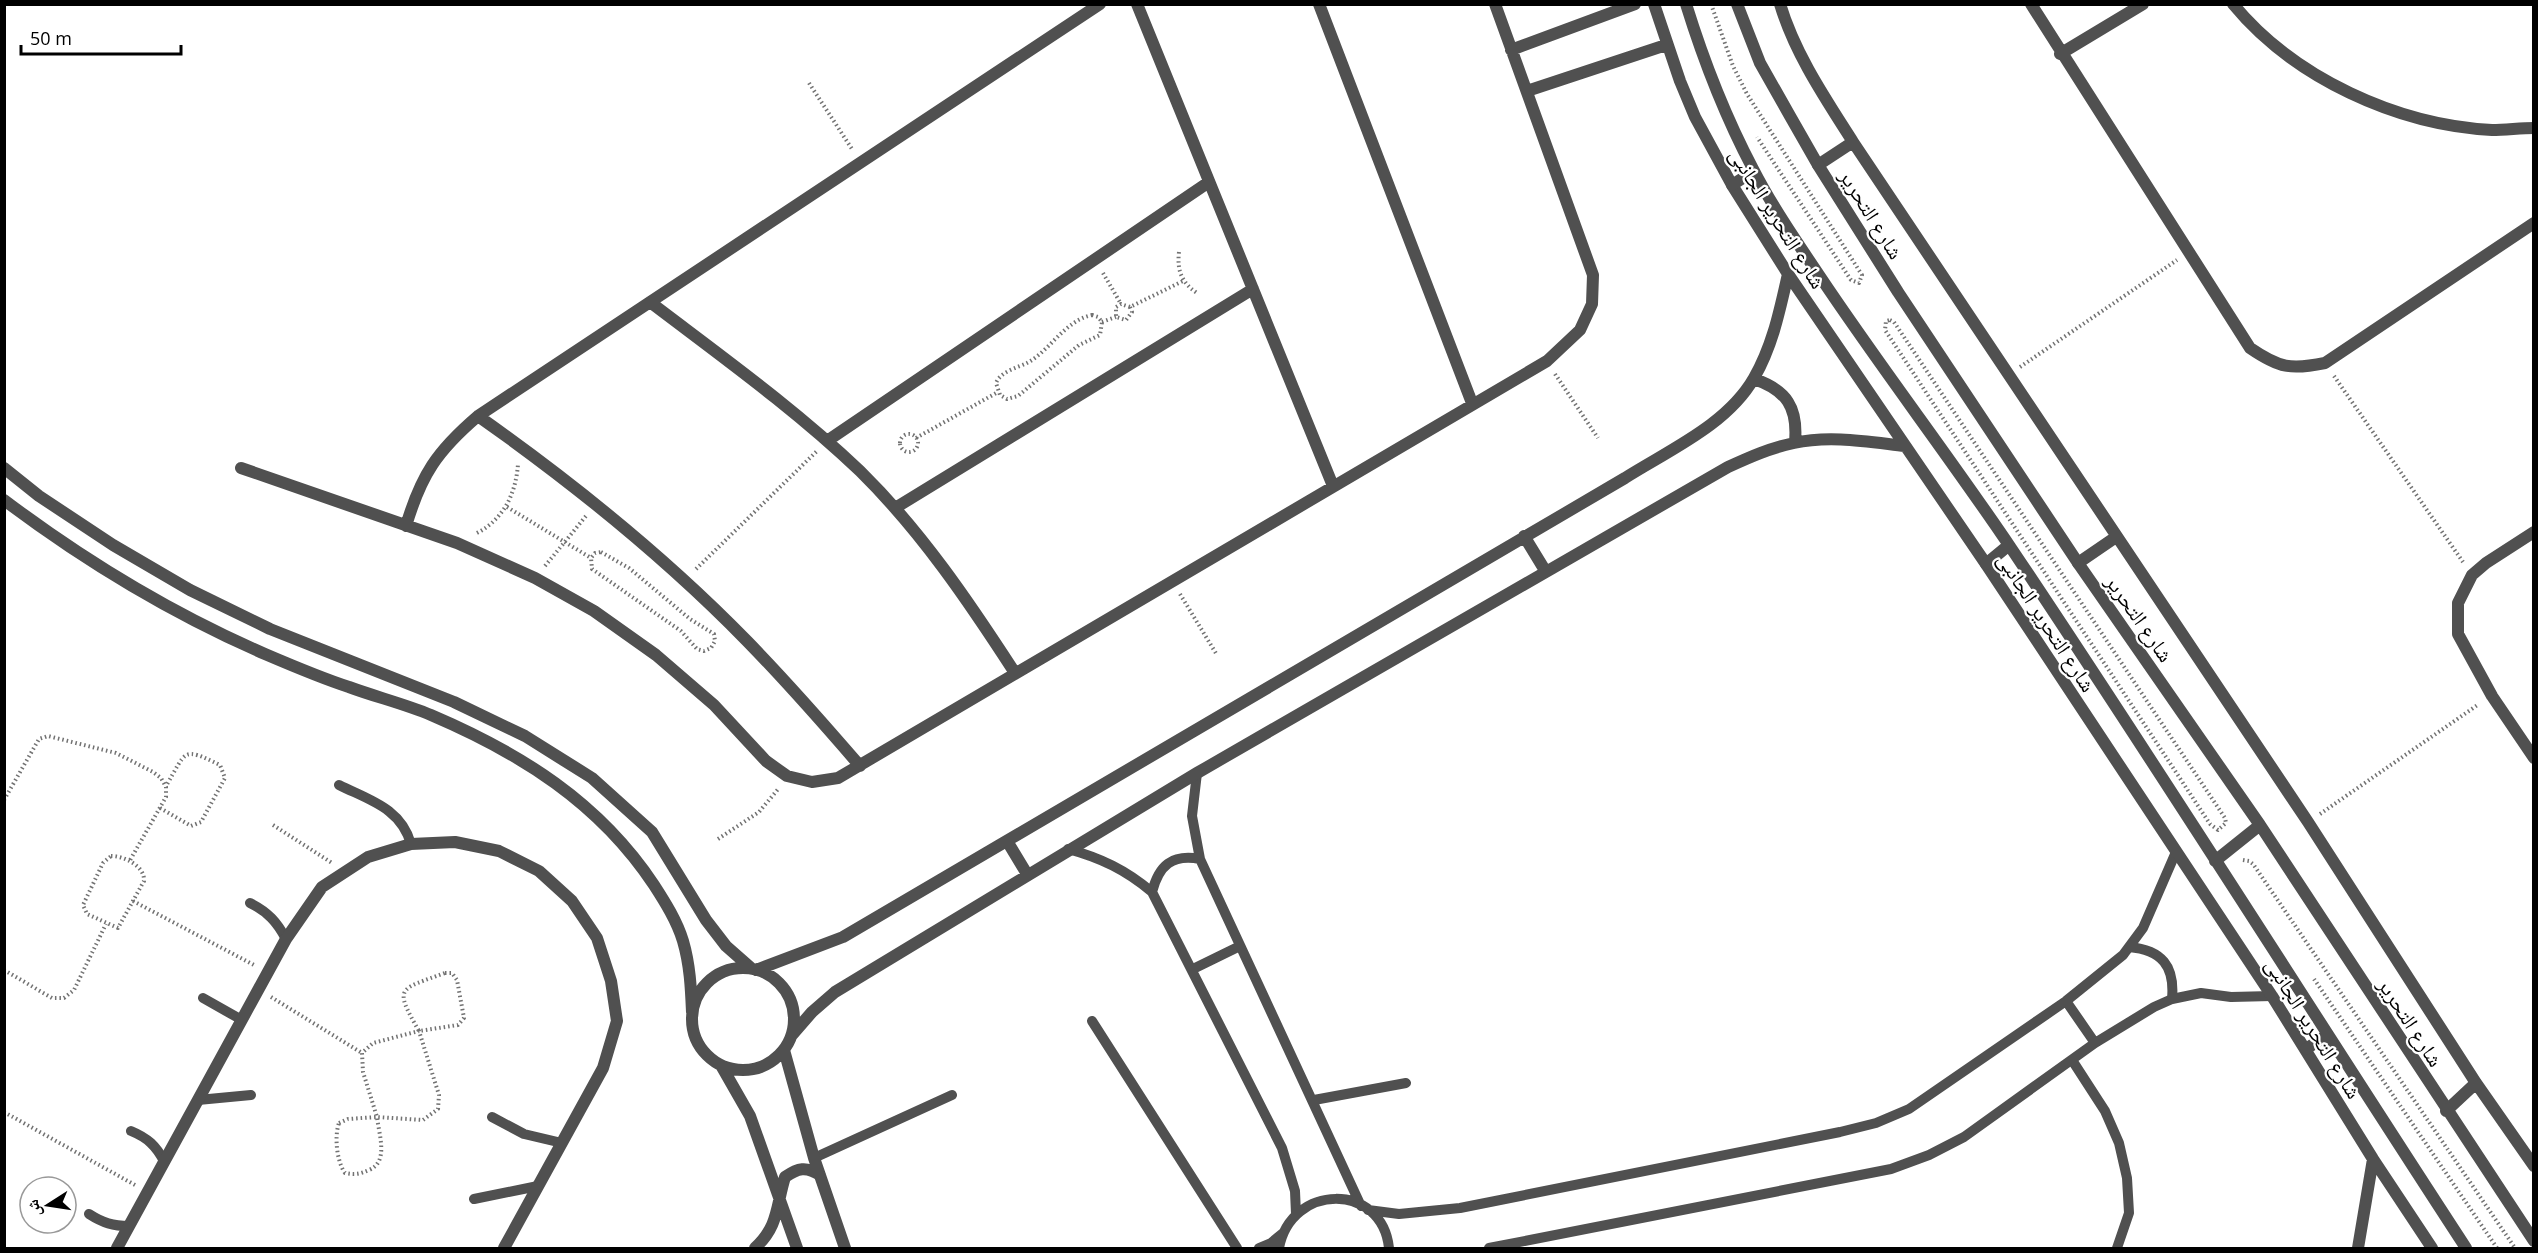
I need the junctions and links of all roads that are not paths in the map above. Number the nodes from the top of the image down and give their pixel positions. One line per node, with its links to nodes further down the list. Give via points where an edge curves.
1 (1100, 4): 26 (street)
2 (1137, 4): 21 (street)
3 (1319, 4): 28 (street)
4 (1495, 4): 14 (street)
5 (1635, 4): 14 (street)
6 (1654, 4): 13 (street, شارع التحرير الجانبى)
7 (1686, 4): 20 (street, via 1724,110)
8 (1737, 4): 19 (street, شارع التحرير, via 1760,63)
9 (1780, 4): 18 (street, via 1793,40)
10 (2031, 4): 15 (street)
11 (2143, 4): 15 (street)
12 (2233, 4): 17 (street, via 2247,21 2300,64 2360,98 2424,120 2492,130)
13 (1666, 45): 16 (street); 22 (street, شارع التحرير الجانبى, via 1695,117)
14 (1511, 50): 16 (street)
15 (2060, 54): 23 (street, via 2250,348 2272,363 2299,369 2325,363)
16 (1527, 92): 28 (street, via 1593,275 1592,304 1580,330 1547,361)
17 (2534, 128)
18 (1852, 142): 19 (street); 41 (street)
19 (1818, 165): 43 (street, شارع التحرير)
20 (1754, 171): 22 (street); 42 (street, via 1852,325)
21 (1209, 183): 25 (street); 30 (street)
22 (1732, 184): 24 (street, شارع التحرير الجانبى)
23 (2534, 223)
24 (1788, 274): 27 (street, via 1774,334); 32 (street, شارع التحرير الجانبى)
25 (1253, 289): 35 (street); 37 (street)
26 (650, 302): 29 (street); 30 (street)
27 (1754, 379): 31 (street, via 1770,384 1788,402 1797,425); 40 (street, via 1732,406 1704,429)
28 (1472, 403): 35 (street)
29 (478, 416): 38 (street, via 452,438 431,464); 48 (street, via 597,504 684,580 768,663)
30 (827, 441): 37 (street)
31 (1795, 442): 32 (street, via 1845,440); 45 (street, via 1728,467)
32 (1905, 446): 44 (street, شارع التحرير الجانبى)
33 (4, 468): 64 (street, via 113,545 190,590 270,628 454,702 525,736 592,778 652,832 706,920 726,946)
34 (241, 468): 38 (street)
35 (1333, 486): 46 (street)
36 (4, 500): 70 (street, via 109,572 185,615 264,654 429,714 501,747 581,801 634,855 668,906 682,939)
37 (895, 508): 46 (street, via 961,590)
38 (406, 526): 48 (street, via 457,543 535,578 594,611 656,655 714,705 766,761 787,776 812,782 838,778)
39 (2534, 532): 47 (street, via 2472,575 2458,603 2458,634 2492,696)
40 (1524, 536): 45 (street); 52 (street)
41 (2116, 537): 43 (street); 81 (street, via 2308,822)
42 (2009, 545): 44 (street); 57 (street)
43 (2078, 563): 51 (street, شارع التحرير)
44 (1986, 564): 55 (street, شارع التحرير الجانبى)
45 (1546, 572): 49 (street)
46 (1015, 674): 48 (street)
47 (2534, 758)
48 (860, 766)
49 (1197, 773): 54 (street); 56 (lane, via 1192,816)
50 (339, 785): 53 (lane, via 397,816 407,829)
51 (2260, 825): 57 (street); 86 (street, شارع التحرير)
52 (1007, 841): 58 (street); 64 (street, via 843,938)
53 (411, 844): 61 (street, via 368,857 322,887); 89 (street, via 455,842 499,851 539,871 572,901 597,938 611,981 617,1021 603,1068)
54 (1068, 849): 58 (street); 59 (lane, via 1113,864)
55 (2176, 852): 63 (lane, via 2154,906); 66 (street, شارع التحرير الجانبى)
56 (1200, 859): 59 (lane, via 1174,859 1163,867); 62 (lane)
57 (2215, 861): 74 (street)
58 (1027, 874): 73 (street, via 835,992)
59 (1152, 892): 65 (lane)
60 (250, 903): 61 (lane, via 278,923)
61 (286, 939): 71 (street)
62 (1240, 946): 65 (lane); 85 (lane)
63 (2129, 947): 68 (lane, via 2145,948 2169,968 2174,983); 69 (lane)
64 (754, 969): 70 (street, via 735,969 712,978 697,997); 73 (street, via 771,976 783,988 791,1002)
65 (1193, 969): 100 (lane, via 1282,1148 1295,1191)
66 (2272, 996): 68 (lane, via 2201,993); 76 (street, شارع التحرير الجانبى)
67 (203, 998): 71 (lane)
68 (2172, 999): 75 (lane)
69 (2066, 1001): 75 (lane); 98 (lane, via 1925,1099 1876,1124 1460,1208 1398,1214)
70 (692, 1012): 79 (street, via 699,1044)
71 (242, 1020): 84 (street)
72 (1092, 1021): 110 (lane)
73 (792, 1035): 77 (street)
74 (2327, 1035): 76 (street); 118 (street)
75 (2095, 1043): 78 (lane)
76 (2306, 1049): 91 (street, شارع التحرير الجانبى)
77 (784, 1050): 79 (street, via 767,1065 745,1071); 90 (street)
78 (2072, 1060): 104 (lane, via 1964,1137 1891,1169); 115 (lane, via 2105,1111 2119,1143 2129,1213)
79 (722, 1067): 97 (street, via 750,1116)
80 (1406, 1083): 85 (lane)
81 (2476, 1083): 86 (street); 93 (street)
82 (251, 1095): 84 (lane)
83 (952, 1095): 90 (lane)
84 (198, 1100): 92 (street)
85 (1314, 1101): 98 (lane)
86 (2446, 1111): 103 (street, شارع التحرير)
87 (492, 1117): 89 (lane, via 524,1134)
88 (131, 1131): 92 (lane, via 146,1137)
89 (562, 1143): 95 (street)
90 (814, 1158): 94 (street)
91 (2373, 1159): 116 (street); 117 (street, شارع التحرير الجانبى)
92 (164, 1161): 101 (street)
93 (2534, 1166)
94 (820, 1175): 97 (street, via 810,1168 796,1169 785,1177); 109 (street)
95 (538, 1186): 96 (lane); 106 (street)
96 (474, 1199)
97 (780, 1204): 107 (street, via 772,1229); 108 (street)
98 (1365, 1208): 100 (lane, via 1335,1198 1321,1200); 113 (lane, via 1384,1231)
99 (89, 1214): 101 (lane, via 101,1222)
100 (1296, 1214): 102 (lane)
101 (129, 1226): 105 (street)
102 (1283, 1233): 111 (lane); 112 (lane)
103 (2534, 1241)
104 (1532, 1244): 114 (lane)
105 (117, 1248)
106 (504, 1248)
107 (755, 1248)
108 (796, 1248)
109 (845, 1248)
110 (1237, 1248)
111 (1259, 1248)
112 (1279, 1248)
113 (1389, 1248)
114 (1489, 1248)
115 (2117, 1248)
116 (2358, 1248)
117 (2432, 1248)
118 (2466, 1248)

